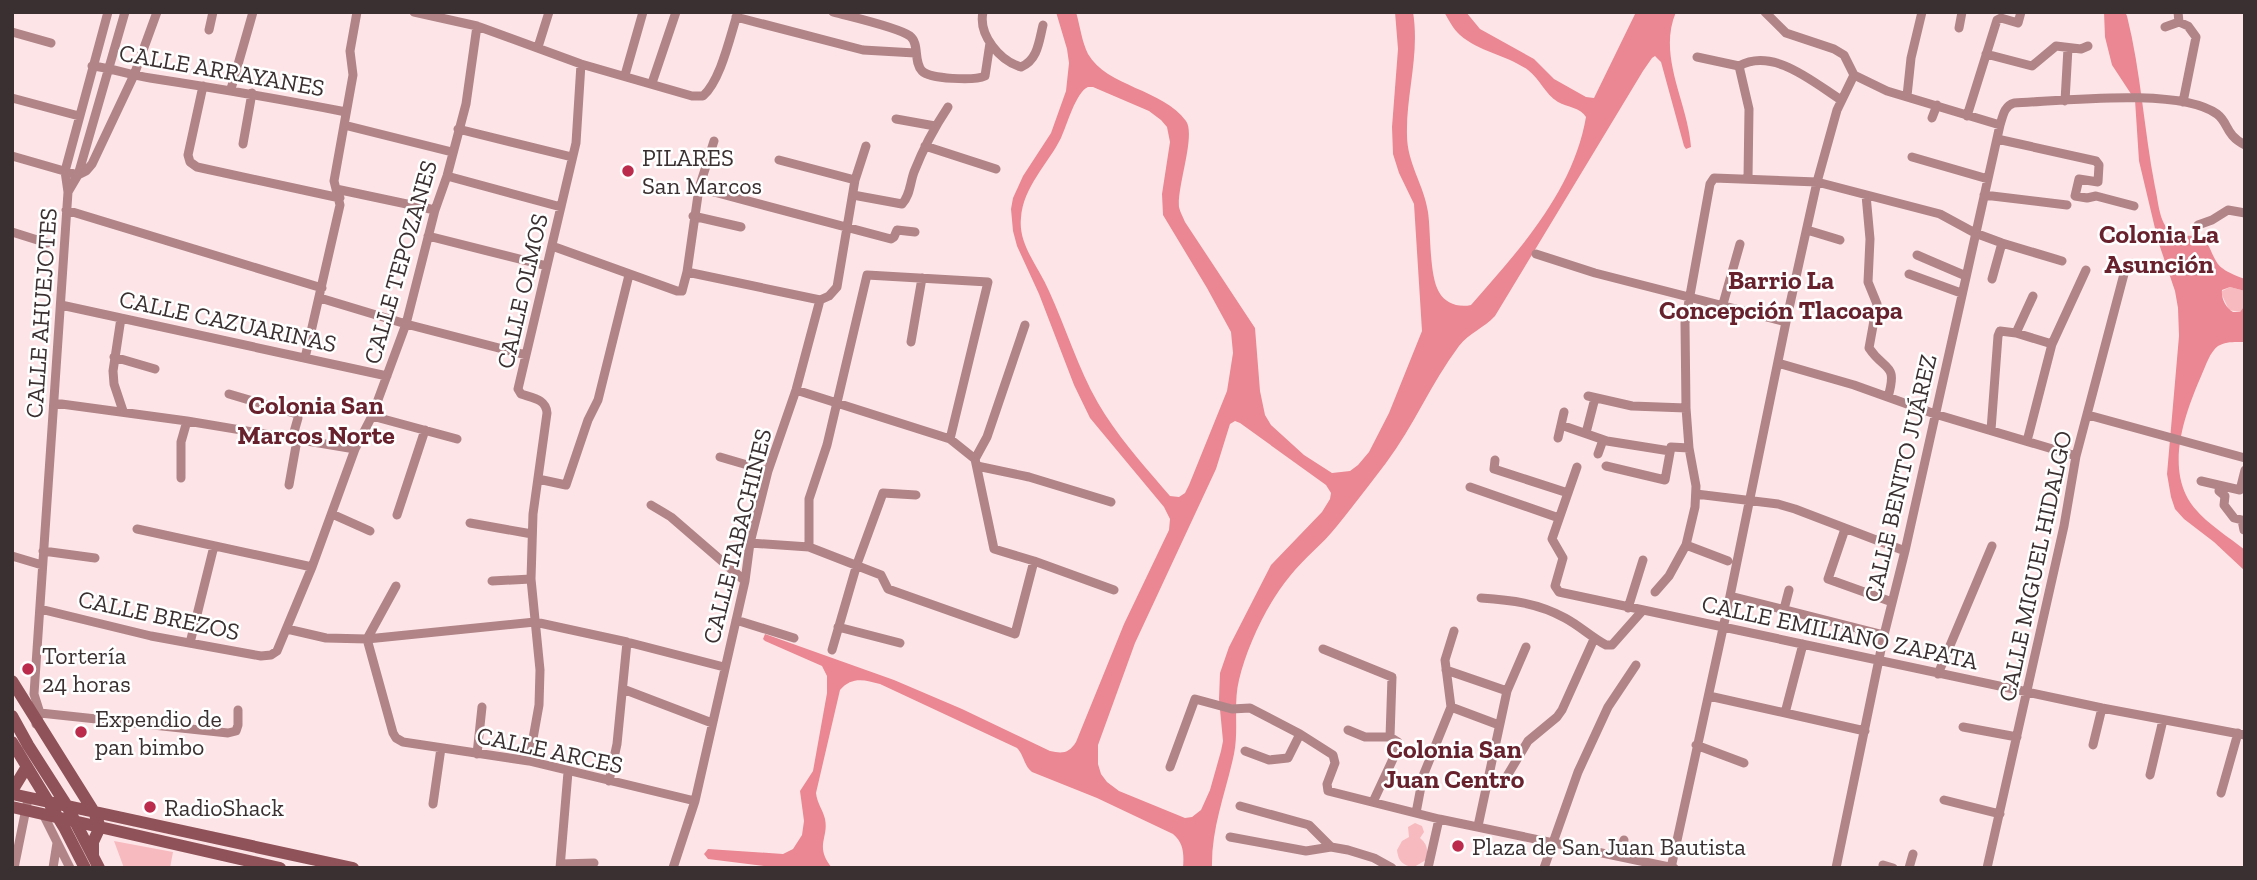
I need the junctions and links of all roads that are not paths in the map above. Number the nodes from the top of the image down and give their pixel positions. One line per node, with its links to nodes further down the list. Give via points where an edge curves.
1 (108, 12): 37 (street, CALLE AHUEJOTES)
2 (125, 12): 39 (street, CALLE AHUEJOTES)
3 (157, 12): 40 (street)
4 (213, 12): 26 (street)
5 (253, 12): 45 (street)
6 (357, 12): 54 (street, via 350,51 354,75)
7 (414, 12): 17 (street)
8 (549, 12): 31 (street)
9 (642, 12): 41 (street)
10 (676, 12): 43 (street)
11 (833, 12): 33 (street, via 906,34 916,42)
12 (983, 12): 29 (street, via 983,32)
13 (1765, 12): 42 (street, via 1786,33 1844,55)
14 (1910, 12): 19 (street)
15 (1962, 12): 25 (street)
16 (2021, 12): 34 (street, via 2018,23 1997,20)
17 (435, 14): 20 (street)
18 (737, 15): 33 (street, via 863,50); 43 (street, via 719,67 703,96)
19 (1921, 15): 47 (street)
20 (464, 17): 23 (street)
21 (2179, 17): 24 (street); 51 (street, via 2196,37)
22 (1043, 25): 29 (street, via 1037,52 1027,65 1008,61)
23 (477, 26): 31 (street); 62 (street, CALLE TEPOZANES)
24 (2165, 27)
25 (1959, 28)
26 (209, 30)
27 (12, 32): 28 (street)
28 (51, 43)
29 (990, 43): 33 (street, via 985,76 979,79 928,75)
30 (2088, 46): 32 (street)
31 (538, 47): 36 (street)
32 (2068, 48): 34 (street, via 2056,46 2032,66); 50 (street)
33 (915, 53)
34 (1986, 54): 55 (street)
35 (1697, 58): 38 (street)
36 (582, 64): 41 (street); 72 (street, CALLE OLMOS)
37 (92, 66): 39 (street, CALLE ARRAYANES); 56 (street, CALLE AHUEJOTES)
38 (1739, 66): 49 (street, via 1763,60 1777,63); 78 (street, via 1749,109)
39 (108, 68): 40 (street, CALLE ARRAYANES); 76 (street, CALLE AHUEJOTES)
40 (134, 75): 44 (street, CALLE ARRAYANES); 76 (street, via 92,164)
41 (625, 75): 43 (street)
42 (1854, 75): 47 (street); 49 (street)
43 (652, 83)
44 (203, 86): 45 (street, CALLE ARRAYANES); 85 (street, via 190,162)
45 (231, 89): 46 (street, CALLE ARRAYANES)
46 (252, 93): 54 (street, CALLE ARRAYANES); 65 (street)
47 (1908, 96): 52 (street)
48 (12, 99): 56 (street)
49 (1842, 100): 81 (street)
50 (2065, 101): 51 (street, via 2144,98); 60 (street, CALLE BENITO JUÁREZ, via 2014,103 2006,109)
51 (2183, 102): 66 (street, via 2218,114 2233,138)
52 (1937, 105): 55 (street); 57 (street)
53 (948, 107): 61 (street)
54 (345, 112): 59 (street)
55 (1967, 116): 60 (street)
56 (79, 117): 75 (street, CALLE AHUEJOTES)
57 (1932, 118)
58 (896, 119): 61 (street)
59 (344, 125): 69 (street, CALLE ARRAYANES); 85 (street, via 334,181)
60 (2000, 125): 63 (street, CALLE BENITO JUÁREZ)
61 (935, 126): 68 (street)
62 (458, 129): 69 (street, CALLE TEPOZANES); 72 (street)
63 (1997, 139): 79 (street, CALLE BENITO JUÁREZ); 89 (street, via 2096,160 2098,182 2078,178 2075,196)
64 (714, 141): 82 (street)
65 (243, 144)
66 (2245, 145)
67 (866, 146): 80 (street, CALLE TABACHINES)
68 (925, 146): 74 (street); 86 (street, via 902,204)
69 (452, 152): 77 (street, CALLE TEPOZANES)
70 (12, 156): 75 (street)
71 (1912, 157): 79 (street)
72 (572, 158): 92 (street, CALLE OLMOS)
73 (779, 160): 80 (street)
74 (996, 169)
75 (65, 171): 76 (street); 84 (street, CALLE AHUEJOTES)
76 (78, 175): 84 (street, CALLE AHUEJOTES)
77 (447, 176): 92 (street); 93 (street, CALLE TEPOZANES)
78 (1748, 178): 81 (street); 124 (street, via 1714,178 1710,184)
79 (1987, 178): 88 (street, CALLE BENITO JUÁREZ)
80 (855, 180): 86 (street, CALLE TABACHINES)
81 (1817, 182): 87 (street); 100 (street)
82 (699, 188): 96 (street); 99 (street)
83 (2124, 189): 89 (street)
84 (68, 192): 94 (street, CALLE AHUEJOTES)
85 (338, 194): 93 (street); 122 (street, via 341,205)
86 (853, 195): 99 (street, CALLE TABACHINES)
87 (1866, 195): 103 (street, via 1940,214); 145 (street, via 1868,282 1877,304 1869,348 1893,377)
88 (1984, 195): 90 (street); 103 (street, CALLE BENITO JUÁREZ)
89 (2121, 201): 91 (street)
90 (2067, 205)
91 (2134, 206)
92 (561, 207): 109 (street, CALLE OLMOS)
93 (435, 210): 104 (street, CALLE TEPOZANES)
94 (66, 211): 122 (street); 129 (street, CALLE AHUEJOTES)
95 (2245, 213): 97 (street, via 2228,210)
96 (693, 216): 98 (street); 115 (street)
97 (2198, 225)
98 (741, 227)
99 (847, 227): 102 (street, via 891,239 897,230); 127 (street, CALLE TABACHINES, via 837,287)
100 (1807, 230): 105 (street); 131 (street)
101 (12, 232): 106 (street)
102 (915, 232)
103 (1975, 233): 107 (street); 119 (street, CALLE BENITO JUÁREZ)
104 (428, 236): 113 (street); 132 (street, CALLE TEPOZANES)
105 (1840, 240)
106 (47, 243)
107 (2002, 243): 112 (street); 121 (street)
108 (1740, 244): 128 (street)
109 (552, 246): 113 (street, CALLE OLMOS); 118 (street)
110 (1536, 254): 124 (street)
111 (1917, 255): 119 (street)
112 (2062, 261)
113 (547, 266): 137 (street, CALLE OLMOS)
114 (2086, 270): 136 (street)
115 (687, 272): 118 (street, via 682,291); 127 (street)
116 (1909, 274): 123 (street)
117 (2124, 274): 152 (street, CALLE MIGUEL HIDALGO)
118 (629, 275): 179 (street, via 598,400 566,485)
119 (1966, 276): 123 (street, CALLE BENITO JUÁREZ)
120 (922, 278): 135 (street); 146 (street, via 867,275); 162 (street, via 988,282)
121 (1992, 279)
122 (323, 288): 126 (street)
123 (1961, 293): 151 (street, CALLE BENITO JUÁREZ)
124 (1689, 295): 128 (street); 148 (street)
125 (2033, 296): 134 (street)
126 (320, 298): 132 (street); 139 (street)
127 (820, 300): 143 (street, CALLE TABACHINES)
128 (1723, 304): 131 (street)
129 (61, 306): 130 (street, CALLE CAZUARINAS); 147 (street, CALLE AHUEJOTES)
130 (121, 317): 138 (street); 139 (street, CALLE CAZUARINAS)
131 (1786, 322): 140 (street)
132 (406, 324): 137 (street); 142 (street, CALLE TEPOZANES)
133 (1025, 325): 173 (street)
134 (2016, 333): 136 (street); 157 (street, via 2000,331 1998,336)
135 (911, 342)
136 (2052, 344): 164 (street)
137 (526, 355): 179 (street, CALLE OLMOS, via 518,388 521,394 543,401 547,413)
138 (114, 357): 141 (street); 149 (street, via 114,384)
139 (305, 358): 142 (street, CALLE CAZUARINAS)
140 (1778, 363): 145 (street); 188 (street)
141 (155, 369)
142 (387, 376): 153 (street, CALLE TEPOZANES)
143 (796, 390): 146 (street); 177 (street, CALLE TABACHINES)
144 (229, 394): 160 (street, via 296,414)
145 (1888, 397): 151 (street)
146 (836, 402): 162 (street); 205 (street, via 809,499)
147 (54, 403): 149 (street); 206 (street, CALLE AHUEJOTES)
148 (1686, 408): 158 (street, via 1632,406 1592,397); 165 (street)
149 (123, 411): 154 (street)
150 (1564, 412): 155 (street)
151 (1935, 414): 157 (street); 207 (street, CALLE BENITO JUÁREZ)
152 (2088, 415): 169 (street, CALLE MIGUEL HIDALGO); 171 (street)
153 (372, 416): 156 (street); 166 (street, CALLE TEPOZANES)
154 (187, 421): 160 (street); 178 (street, via 181,442)
155 (1561, 425): 158 (street); 159 (street)
156 (425, 430): 161 (street); 191 (street)
157 (1991, 430): 164 (street)
158 (1586, 433): 163 (street)
159 (1558, 438)
160 (295, 439): 166 (street); 181 (street)
161 (457, 439)
162 (950, 439): 173 (street)
163 (1603, 440): 167 (street); 168 (street)
164 (2027, 441): 169 (street)
165 (1689, 448): 167 (street, via 1671,447); 186 (street)
166 (355, 449): 190 (street, CALLE TEPOZANES)
167 (1670, 451): 174 (street, via 1665,480)
168 (1598, 454)
169 (2076, 456): 256 (street, CALLE MIGUEL HIDALGO)
170 (720, 457): 177 (street)
171 (2245, 458)
172 (1495, 460): 184 (street, via 1494,469)
173 (976, 462): 187 (street); 211 (street, via 994,549)
174 (1606, 466)
175 (1577, 467): 184 (street, CALLE EMILIANO ZAPATA)
176 (2245, 470): 182 (street, via 2239,490)
177 (768, 471): 201 (street, CALLE TABACHINES)
178 (181, 478)
179 (538, 479): 200 (street, CALLE OLMOS)
180 (2201, 481): 182 (street)
181 (289, 485)
182 (2220, 486): 198 (street, via 2224,505 2234,518 2242,520)
183 (1470, 487): 193 (street)
184 (1568, 493): 193 (street, CALLE EMILIANO ZAPATA)
185 (916, 495): 213 (street, via 883,493)
186 (1696, 495): 188 (street); 202 (street)
187 (1111, 502)
188 (1750, 502): 192 (street, via 1778,504); 223 (street)
189 (651, 505): 218 (street)
190 (332, 514): 199 (street); 215 (street, CALLE TEPOZANES)
191 (397, 515)
192 (1811, 515): 195 (street); 197 (street)
193 (1559, 518): 226 (street, CALLE EMILIANO ZAPATA, via 1552,539 1563,558 1556,589)
194 (470, 523): 200 (street)
195 (1807, 528)
196 (137, 529): 203 (street)
197 (1845, 529): 207 (street); 225 (street, via 1828,579)
198 (2244, 530)
199 (370, 531)
200 (532, 534): 216 (street, CALLE OLMOS)
201 (750, 542): 205 (street); 218 (street, CALLE TABACHINES)
202 (1686, 545): 212 (street); 222 (street)
203 (214, 546): 215 (street); 241 (street)
204 (1992, 546): 252 (street)
205 (809, 547): 213 (street)
206 (43, 551): 209 (street); 214 (street, CALLE AHUEJOTES)
207 (1905, 551): 225 (street, CALLE BENITO JUÁREZ)
208 (12, 556): 214 (street)
209 (95, 558)
210 (1643, 560): 226 (street)
211 (1034, 561): 213 (street, via 1015,634 888,589 881,575); 220 (street)
212 (1728, 561)
213 (857, 564): 233 (street)
214 (42, 565): 227 (street, CALLE AHUEJOTES)
215 (312, 567): 234 (street, CALLE TEPOZANES)
216 (531, 579): 217 (street); 231 (street, CALLE OLMOS)
217 (492, 581)
218 (745, 581): 230 (street, CALLE TABACHINES)
219 (396, 586): 238 (street)
220 (1114, 590)
221 (1788, 590): 228 (street)
222 (1655, 592)
223 (1730, 596): 228 (street); 232 (street)
224 (1481, 598): 239 (street, via 1532,604 1566,618)
225 (1892, 602): 236 (street, CALLE BENITO JUÁREZ)
226 (1628, 608): 229 (street, CALLE EMILIANO ZAPATA)
227 (40, 609): 241 (street, CALLE BREZOS); 265 (street, CALLE AHUEJOTES, via 34,694)
228 (1784, 609): 236 (street)
229 (1643, 610): 232 (street, CALLE EMILIANO ZAPATA); 239 (street, via 1612,645)
230 (736, 620): 237 (street); 250 (street, CALLE TABACHINES)
231 (535, 622): 238 (street); 240 (street); 282 (street, CALLE OLMOS, via 539,705)
232 (1723, 626): 243 (street, CALLE EMILIANO ZAPATA); 258 (street)
233 (838, 627): 242 (street); 246 (street)
234 (287, 629): 238 (street, via 326,638); 247 (street, CALLE TEPOZANES)
235 (1454, 631): 251 (street)
236 (1884, 635): 248 (street, CALLE BENITO JUÁREZ)
237 (794, 638)
238 (367, 639): 279 (street, CALLE ARCES, via 396,738)
239 (1594, 639): 288 (street, via 1557,717 1528,741 1504,781)
240 (627, 642): 250 (street); 254 (street)
241 (190, 643): 247 (street, CALLE BREZOS)
242 (900, 643)
243 (1803, 644): 248 (street, CALLE EMILIANO ZAPATA); 263 (street)
244 (1526, 647): 255 (street)
245 (1323, 649): 274 (street, via 1392,677)
246 (832, 650)
247 (271, 655)
248 (1878, 661): 252 (street, CALLE EMILIANO ZAPATA); 271 (street, CALLE BENITO JUÁREZ)
249 (1636, 665): 310 (street, via 1608,707)
250 (724, 667): 267 (street, CALLE TABACHINES)
251 (1446, 670): 255 (street); 260 (street)
252 (1938, 674): 256 (street, CALLE EMILIANO ZAPATA)
253 (12, 681): 265 (main road)
254 (623, 689): 267 (street); 289 (street)
255 (1507, 691): 268 (street)
256 (2028, 692): 261 (street, CALLE EMILIANO ZAPATA); 275 (street, CALLE MIGUEL HIDALGO)
257 (12, 694): 265 (main road)
258 (1709, 696): 263 (street); 277 (street)
259 (482, 707): 281 (street)
260 (1451, 707): 268 (street); 301 (street, via 1423,776)
261 (2102, 708): 266 (street, CALLE EMILIANO ZAPATA); 278 (street)
262 (238, 710): 265 (street, via 236,731 228,733)
263 (1786, 713): 271 (street)
264 (12, 716): 297 (main road)
265 (37, 720): 304 (main road)
266 (2163, 720): 273 (street, CALLE EMILIANO ZAPATA); 287 (street)
267 (712, 723): 293 (street, CALLE TABACHINES)
268 (1499, 725): 288 (street)
269 (1963, 727): 275 (street)
270 (1348, 730): 274 (street, via 1365,737)
271 (1866, 731): 330 (street, CALLE BENITO JUÁREZ)
272 (1300, 734): 280 (street, via 1288,758 1269,760); 284 (street, via 1250,708 1232,709 1195,699); 294 (street, via 1335,758 1328,792)
273 (2241, 734): 291 (street)
274 (1390, 737): 294 (street, via 1399,747)
275 (2017, 737): 302 (street, CALLE MIGUEL HIDALGO)
276 (12, 742): 285 (main road)
277 (1696, 745): 283 (street); 329 (street)
278 (2093, 745)
279 (441, 748): 281 (street, CALLE ARCES); 296 (street)
280 (1245, 751)
281 (477, 754): 282 (street, CALLE ARCES)
282 (529, 761): 286 (street, CALLE ARCES)
283 (1744, 763)
284 (1170, 767)
285 (26, 768): 290 (main road); 300 (main road)
286 (568, 772): 289 (street, CALLE ARCES); 317 (street)
287 (2150, 775)
288 (1487, 779): 307 (street)
289 (609, 781): 293 (street, CALLE ARCES)
290 (12, 792): 295 (main road)
291 (2221, 793)
292 (1944, 800): 302 (street)
293 (695, 801): 325 (street, CALLE TABACHINES)
294 (1373, 802): 301 (street)
295 (27, 804): 299 (main road); 300 (main road); 318 (street)
296 (433, 804)
297 (67, 806): 300 (main road); 304 (main road); 306 (main road)
298 (1240, 806): 312 (street, via 1309,825)
299 (12, 807)
300 (46, 808): 303 (main road); 311 (street)
301 (1416, 813): 305 (street)
302 (2000, 814): 332 (street, CALLE MIGUEL HIDALGO)
303 (58, 817): 306 (main road); 321 (main road)
304 (92, 818): 306 (main road); 314 (main road); 323 (main road); 324 (main road)
305 (1439, 819): 307 (street); 327 (street)
306 (76, 821): 314 (main road)
307 (1478, 825): 310 (street)
308 (1230, 837): 312 (street, via 1306,851)
309 (1623, 840): 315 (street)
310 (1552, 841): 315 (street); 328 (street)
311 (57, 843): 319 (street); 320 (street)
312 (1331, 847): 326 (street, via 1374,858)
313 (1913, 854): 331 (street)
314 (93, 855): 322 (main road)
315 (1618, 855): 329 (street)
316 (594, 863): 317 (street)
317 (560, 866)
318 (14, 868)
319 (53, 868)
320 (70, 868)
321 (85, 868)
322 (99, 868)
323 (281, 868)
324 (353, 868)
325 (673, 868)
326 (1392, 868)
327 (1428, 868)
328 (1544, 868)
329 (1672, 868)
330 (1836, 868)
331 (1909, 868)
332 (1987, 868)

